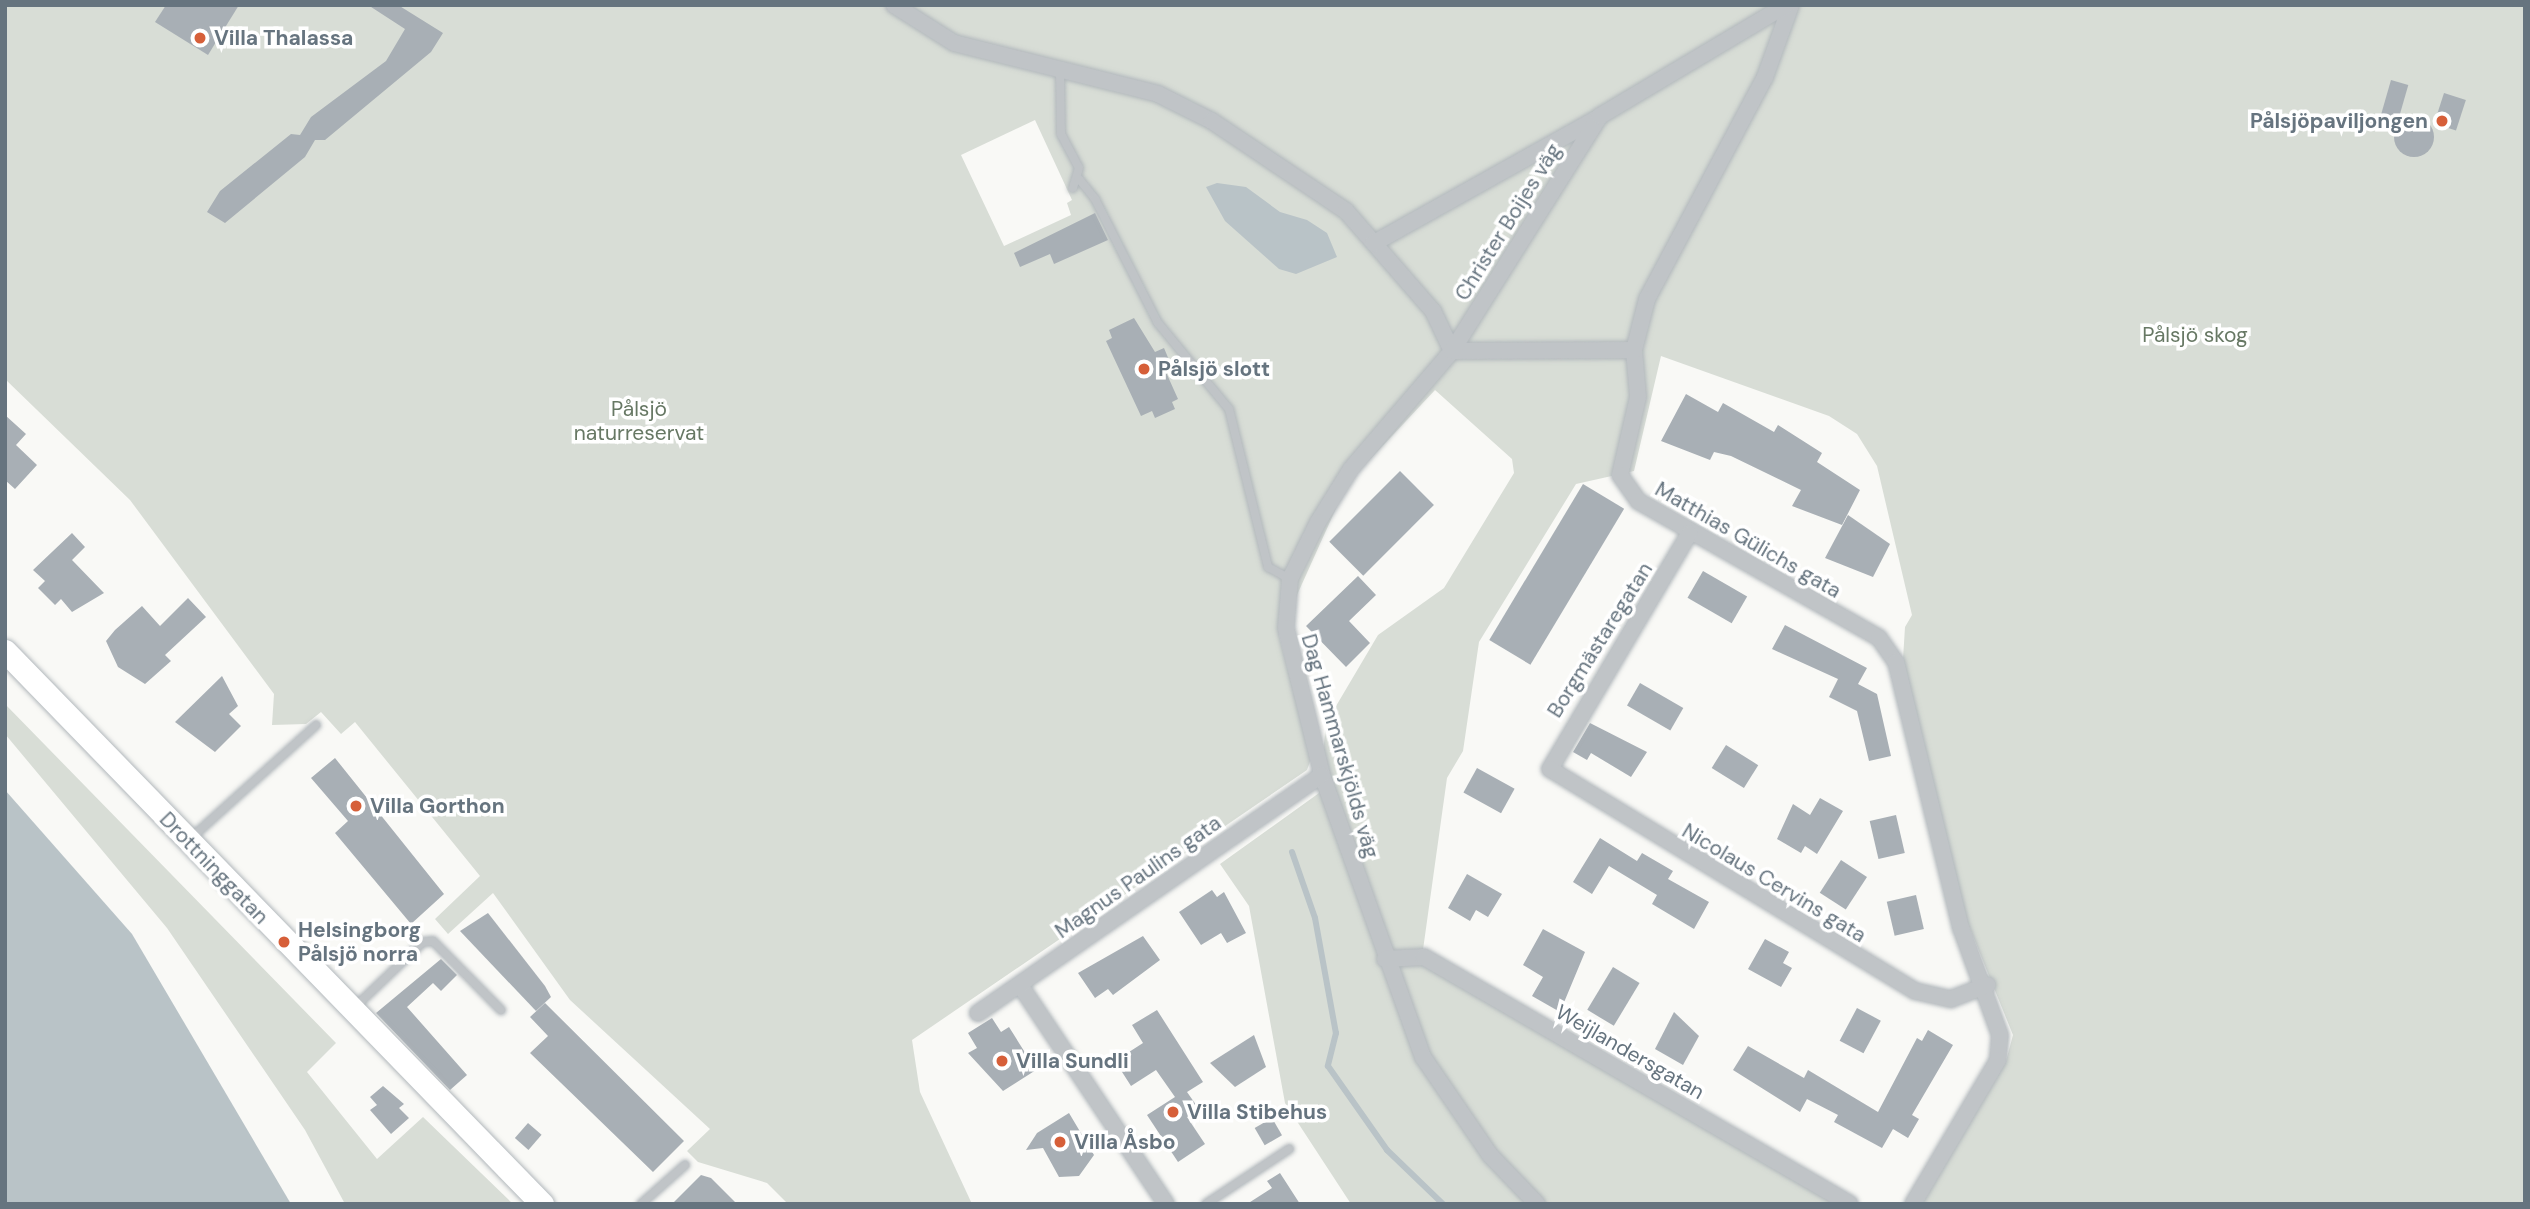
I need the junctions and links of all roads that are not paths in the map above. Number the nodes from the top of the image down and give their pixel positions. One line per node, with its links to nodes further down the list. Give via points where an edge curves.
1 (894, 5): 3 (street, via 954,43)
2 (1789, 5): 4 (street, Christer Boijes väg); 8 (street, Matthias Gülichs gata, via 1765,77 1670,247)
3 (1060, 71): 5 (lane, via 1061,134 1075,157); 7 (street, via 1158,94 1212,121 1328,197)
4 (1600, 116): 7 (street, Christer Boijes väg); 9 (street, Christer Boijes väg)
5 (1079, 179): 6 (lane); 11 (lane, via 1106,218 1129,275 1158,323 1229,409 1268,567)
6 (1073, 188)
7 (1374, 243): 9 (street, via 1433,311)
8 (1634, 350): 9 (street); 10 (street, Matthias Gülichs gata, via 1638,397 1620,475 1638,501)
9 (1452, 351): 11 (street, Dag Hammarskjölds väg, via 1351,469)
10 (1689, 534): 14 (street, Borgmästaregatan); 19 (street, Matthias Gülichs gata, via 1889,647 1961,928)
11 (1290, 579): 15 (street, Dag Hammarskjölds väg, via 1286,628)
12 (5, 651): 16 (street, Drottninggatan)
13 (316, 725): 16 (lane)
14 (1550, 769): 19 (street, Nicolaus Cervins gata, via 1915,991 1951,999)
15 (1322, 775): 17 (street, Dag Hammarskjölds väg); 18 (street, Magnus Paulins gata)
16 (188, 841): 21 (street, Drottninggatan)
17 (1385, 959): 29 (street, Dag Hammarskjölds väg, via 1423,1057 1490,1155); 30 (street, Weijlandersgatan, via 1424,957)
18 (1020, 985): 22 (street, Magnus Paulins gata); 27 (street)
19 (1987, 985): 31 (street, via 2000,1035 1998,1060)
20 (501, 1010): 21 (lane, via 433,941 423,942)
21 (350, 1012): 25 (street, Drottninggatan)
22 (978, 1013)
23 (1289, 1149): 28 (lane)
24 (685, 1165): 26 (lane)
25 (542, 1204)
26 (641, 1204)
27 (1166, 1204)
28 (1206, 1204)
29 (1537, 1204)
30 (1850, 1204)
31 (1913, 1204)

